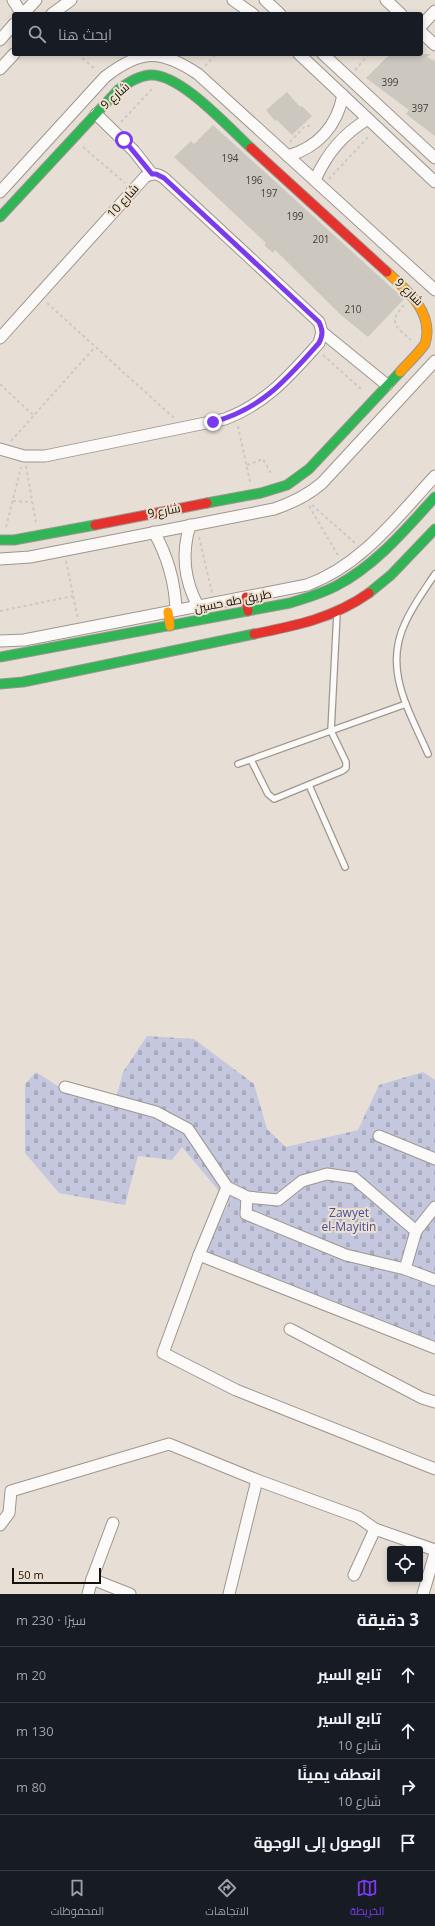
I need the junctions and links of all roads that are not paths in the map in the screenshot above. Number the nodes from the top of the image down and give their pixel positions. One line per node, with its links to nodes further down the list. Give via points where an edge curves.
1 (13, 0): 8 (street)
2 (36, 0): 9 (street)
3 (71, 0): 10 (street)
4 (233, 0): 11 (street)
5 (265, 0): 12 (street)
6 (386, 0): 13 (street)
7 (435, 11): 14 (street)
8 (22, 12)
9 (25, 12)
10 (55, 12)
11 (250, 12)
12 (278, 12)
13 (399, 12)
14 (423, 24)
15 (12, 26): 17 (street)
16 (423, 34): 18 (street)
17 (0, 40)
18 (435, 45)
19 (12, 56): 24 (street)
20 (142, 56): 25 (street, شارع 9, via 130,60)
21 (161, 56): 30 (street, شارع 9, via 170,58 198,74)
22 (301, 56): 26 (street)
23 (325, 56): 31 (street)
24 (0, 69)
25 (95, 87): 27 (street); 35 (street, شارع 9)
26 (343, 95): 29 (street); 30 (street, via 338,113 322,137 307,149)
27 (109, 100): 28 (street, شارع 9); 38 (street, شارع 9, via 119,89 137,78 156,74 183,86)
28 (96, 114): 32 (street, via 134,150); 36 (street, شارع 9)
29 (368, 119): 33 (street); 34 (street, via 346,134 337,144 324,161)
30 (285, 153): 34 (street, شارع 9)
31 (435, 158)
32 (152, 174): 40 (street, via 164,178 319,322); 41 (street, شارع 10, via 145,177)
33 (435, 182)
34 (318, 183): 37 (street, شارع 9)
35 (0, 192)
36 (0, 216)
37 (401, 259): 38 (street); 39 (street, شارع 9)
38 (388, 272): 43 (street, شارع 9, via 425,308 430,324 427,340 421,349)
39 (435, 290)
40 (322, 332): 43 (street); 45 (street, via 315,348 272,393 236,415 46,456 24,456)
41 (0, 338)
42 (435, 362): 46 (street, شارع 9)
43 (387, 385): 44 (street, شارع 9)
44 (336, 440): 46 (street); 49 (street, شارع 9, via 302,475 278,488)
45 (1, 450)
46 (350, 452): 50 (street, شارع 9, via 322,483 304,497 274,509)
47 (435, 476): 57 (street, via 364,552 344,567 307,585)
48 (435, 497): 59 (street, طريق طه حسين, via 380,556 350,579 302,600)
49 (97, 524): 53 (street, شارع 9, via 38,536); 54 (street)
50 (193, 525): 52 (street, شارع 9); 58 (street, via 185,543 184,560 188,584)
51 (435, 529): 61 (street, via 375,590)
52 (154, 532): 54 (street, شارع 9); 60 (street, via 161,544 174,583)
53 (1, 540)
54 (100, 543): 55 (street, شارع 9, via 16,559)
55 (0, 559)
56 (435, 574): 66 (lane, via 406,620 397,647 397,676)
57 (246, 597): 58 (street); 59 (street)
58 (198, 606): 60 (street)
59 (248, 610): 62 (street, طريق طه حسين)
60 (172, 611): 62 (street); 63 (street, via 24,640)
61 (337, 613): 65 (street, via 304,624 23,682); 67 (lane)
62 (170, 626): 64 (street, طريق طه حسين)
63 (0, 641)
64 (0, 656)
65 (0, 684)
66 (406, 704): 67 (lane); 68 (lane)
67 (331, 731): 69 (lane); 71 (lane, via 346,762 346,768)
68 (428, 754)
69 (251, 760): 70 (lane); 71 (lane, via 271,798 279,798)
70 (238, 764)
71 (309, 785): 72 (lane)
72 (345, 867)
73 (65, 1087): 76 (street, via 156,1112 188,1129)
74 (379, 1136): 75 (street)
75 (434, 1156)
76 (227, 1187): 77 (street); 80 (street)
77 (247, 1197): 79 (street, via 278,1200 302,1181 327,1174 354,1178); 81 (street, via 246,1214 346,1255)
78 (435, 1207): 79 (street)
79 (416, 1231): 81 (street)
80 (199, 1255): 84 (street); 86 (street, via 162,1353 236,1390)
81 (405, 1269): 82 (street)
82 (435, 1280)
83 (290, 1329): 85 (street, via 422,1398)
84 (435, 1348)
85 (435, 1402)
86 (435, 1470)
87 (257, 1480): 88 (street, via 169,1444 11,1491 9,1513); 90 (street, via 358,1518); 97 (street)
88 (0, 1523)
89 (113, 1523): 94 (street)
90 (375, 1529): 91 (street); 93 (street)
91 (435, 1550)
92 (435, 1553): 98 (street)
93 (354, 1575)
94 (92, 1579): 95 (street); 96 (street)
95 (88, 1594)
96 (130, 1594)
97 (230, 1594)
98 (424, 1594)

